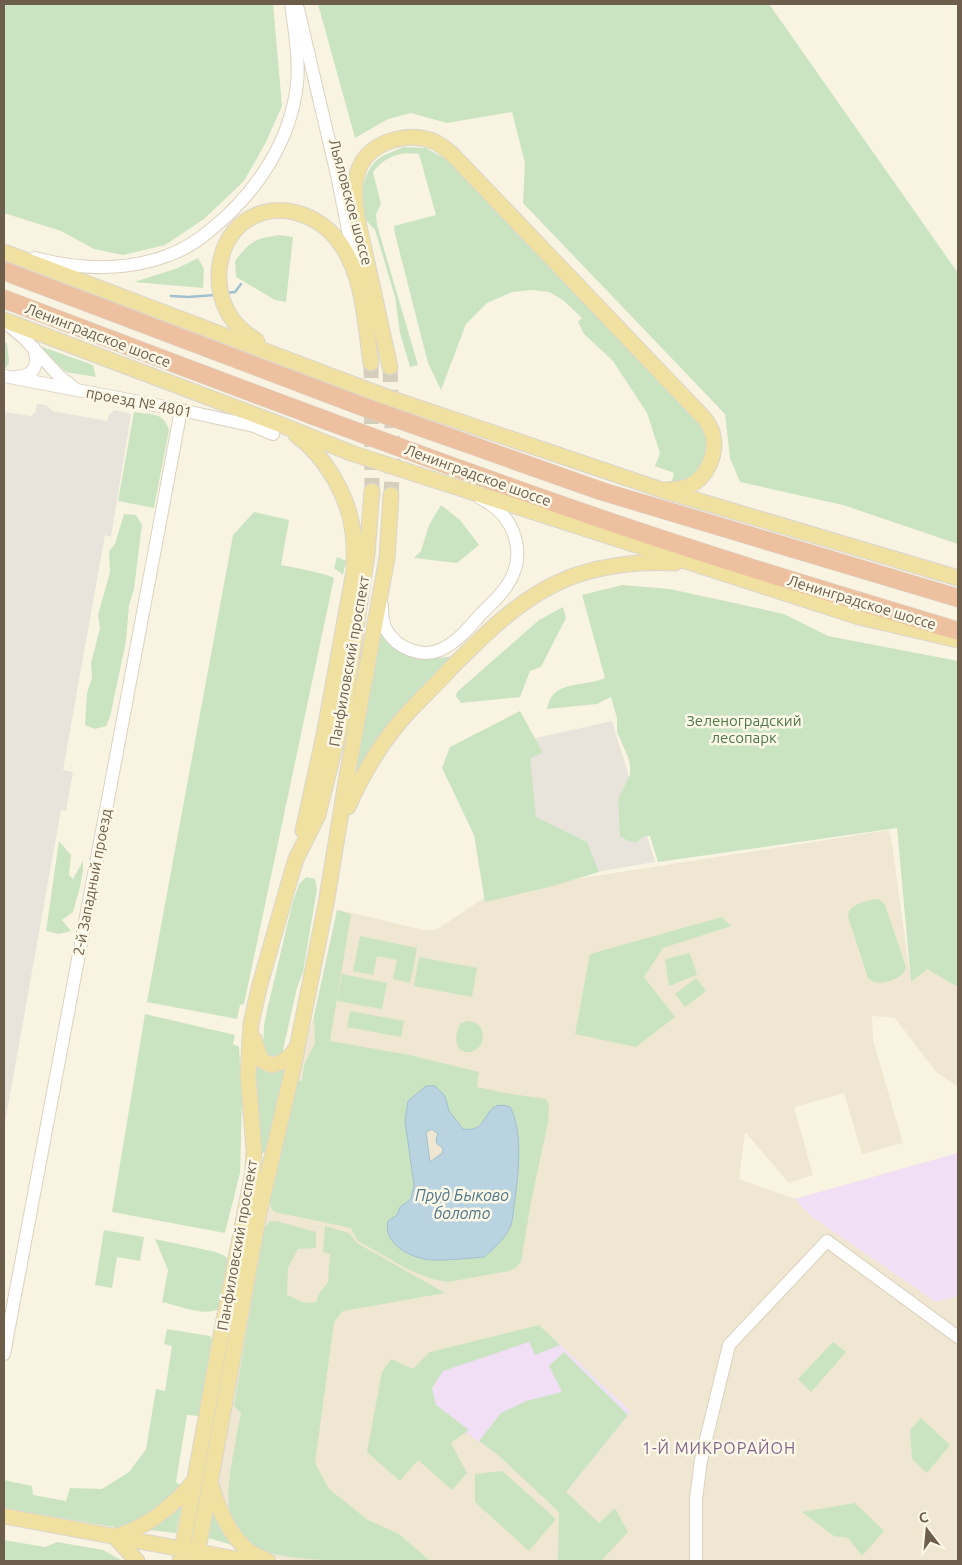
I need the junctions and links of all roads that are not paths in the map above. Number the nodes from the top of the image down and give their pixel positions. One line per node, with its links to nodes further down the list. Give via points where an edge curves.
1 (291, 4): 5 (street, via 298,82 290,115 264,173 228,217 197,241 171,255 124,267 85,268)
2 (297, 4): 3 (street, Льяловское шоссе)
3 (306, 38): 4 (street, Льяловское шоссе); 7 (street, Льяловское шоссе)
4 (357, 217): 13 (main road, Льяловское шоссе); 19 (main road, via 355,183 358,170 371,151 393,140 406,138 431,141 452,154 711,428 712,456 700,478 691,485)
5 (4, 250): 11 (main road)
6 (4, 271): 25 (highway, Ленинградское шоссе, via 601,491)
7 (359, 282): 11 (main road, via 343,247 320,223 307,215 290,210 270,212 258,214 243,223 224,249 219,283 222,299 239,328); 12 (main road, Льяловское шоссе)
8 (4, 299): 26 (highway, Ленинградское шоссе, via 346,428 592,516)
9 (4, 321): 10 (street); 17 (main road, Ленинградское шоссе)
10 (34, 348): 14 (street, via 37,365 33,371 21,376); 15 (street, via 60,377)
11 (284, 357): 19 (main road, via 384,396)
12 (371, 363)
13 (390, 367)
14 (7, 376): 15 (street, проезд № 4801)
15 (77, 389): 16 (street, проезд № 4801)
16 (180, 410): 17 (street, проезд № 4801); 33 (street, 2-й Западный проезд)
17 (276, 429): 18 (main road, Ленинградское шоссе); 29 (main road, via 303,440 317,455 347,505 353,528 354,571 324,735)
18 (462, 490): 22 (main road, Ленинградское шоссе); 24 (street, via 500,512 513,530 518,564 506,587 453,643 422,654 402,645 386,629)
19 (662, 490): 23 (main road)
20 (372, 492): 29 (main road, Панфиловский проспект, via 367,554 344,710 318,815)
21 (392, 495): 24 (main road, Панфиловский проспект)
22 (693, 565): 27 (main road, Ленинградское шоссе, via 859,617); 28 (main road, via 638,564 595,570 557,583 512,610 410,711 384,742 356,788)
23 (958, 578)
24 (382, 588): 28 (main road, Панфиловский проспект)
25 (958, 598)
26 (958, 631)
27 (958, 640)
28 (338, 837): 31 (main road, Панфиловский проспект)
29 (296, 859): 30 (main road, Панфиловский проспект, via 259,988)
30 (252, 1024): 31 (main road, via 257,1053 265,1063 271,1065 284,1061); 34 (main road, Панфиловский проспект, via 248,1074 253,1172)
31 (297, 1046): 35 (main road, Панфиловский проспект, via 259,1213)
32 (958, 1337): 42 (street, via 827,1241 730,1345 700,1466 696,1499)
33 (4, 1354)
34 (195, 1480): 37 (main road, via 172,1504 128,1532); 38 (main road, Панфиловский проспект)
35 (210, 1482): 38 (main road, Панфиловский проспект); 41 (main road, via 220,1512 233,1533 250,1552)
36 (4, 1516): 37 (main road)
37 (114, 1536): 38 (main road); 39 (main road)
38 (189, 1555): 40 (main road)
39 (137, 1561)
40 (247, 1561)
41 (268, 1561)
42 (696, 1561)

